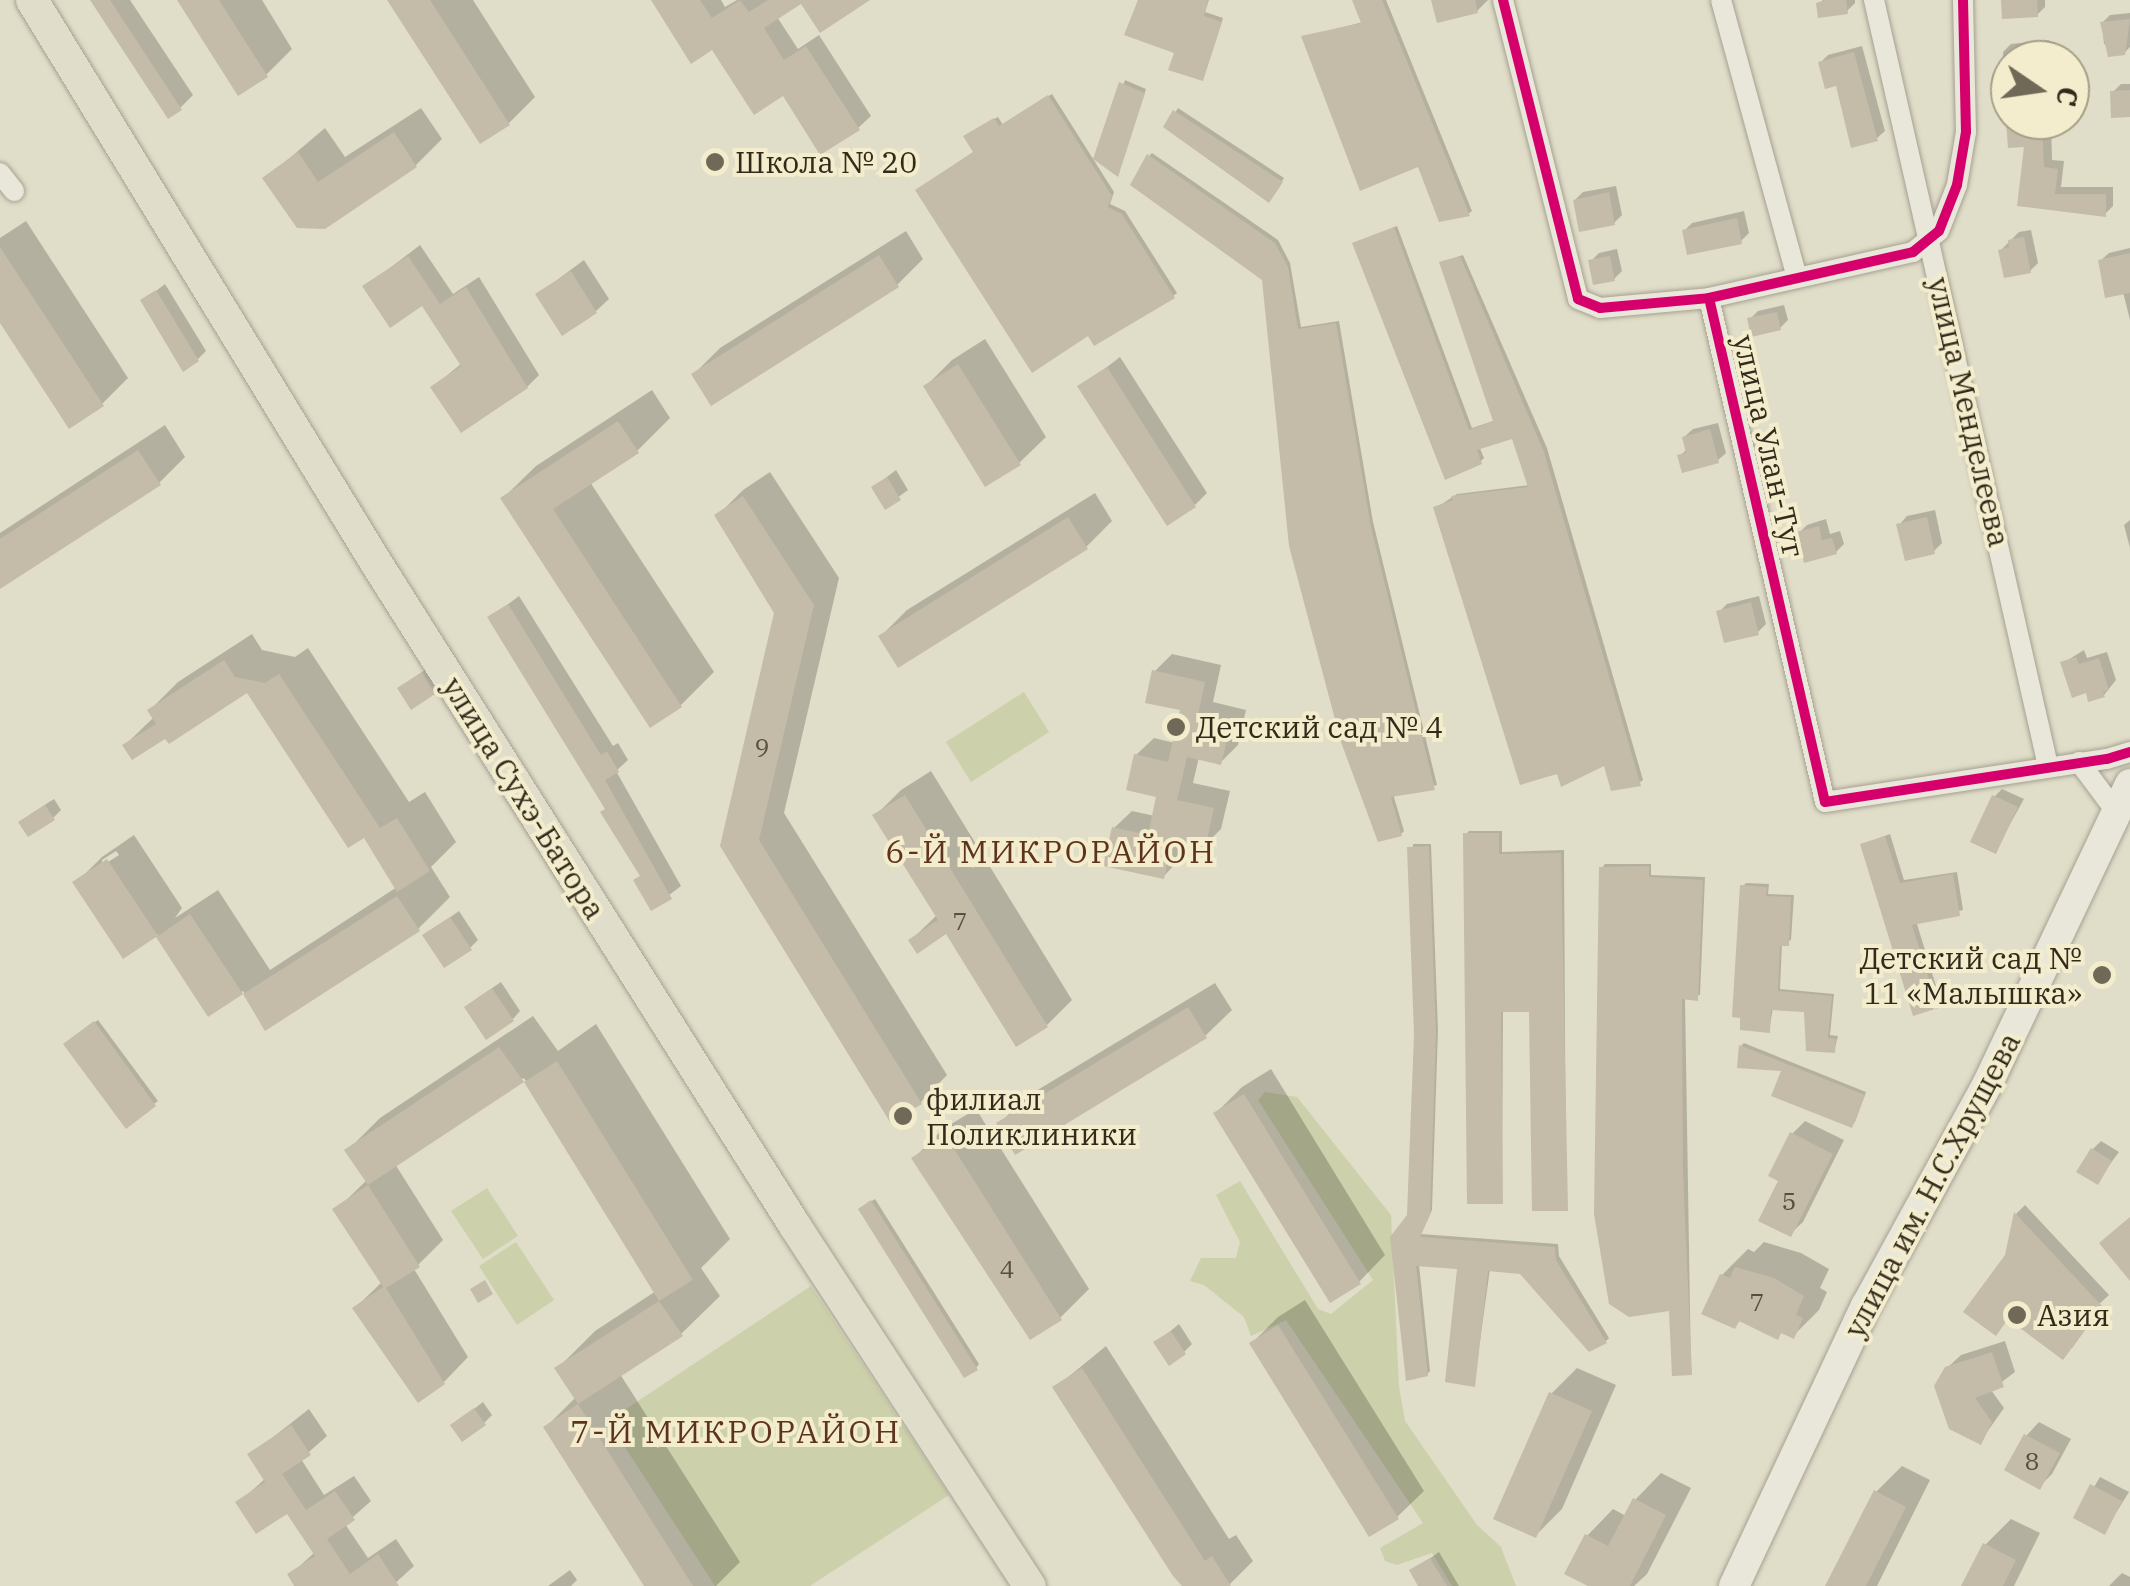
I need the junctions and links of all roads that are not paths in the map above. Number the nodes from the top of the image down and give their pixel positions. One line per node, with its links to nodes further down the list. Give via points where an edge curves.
1 (32, 0): 16 (main road, улица Сухэ-Батора, via 385,577)
2 (1503, 0): 10 (street, улица Улан-Туг, via 1578,298 1600,308)
3 (1721, 0): 9 (street)
4 (1874, 0): 8 (street, улица Менделеева)
5 (1963, 0): 8 (street, via 1966,132 1957,184 1939,231)
6 (0, 173): 7 (street)
7 (14, 190)
8 (1929, 237): 9 (street, via 1913,252); 13 (street, улица Менделеева)
9 (1796, 277): 10 (street)
10 (1709, 298): 13 (street, улица Улан-Туг, via 1825,802)
11 (2130, 752): 12 (street)
12 (2079, 762): 13 (street); 15 (street)
13 (2048, 766)
14 (2130, 784): 15 (main road, улица им. Н.С.Хрущева)
15 (2118, 814): 17 (main road, улица им. Н.С.Хрущева, via 1988,1083 1866,1306)
16 (1030, 1586)
17 (1734, 1586)

